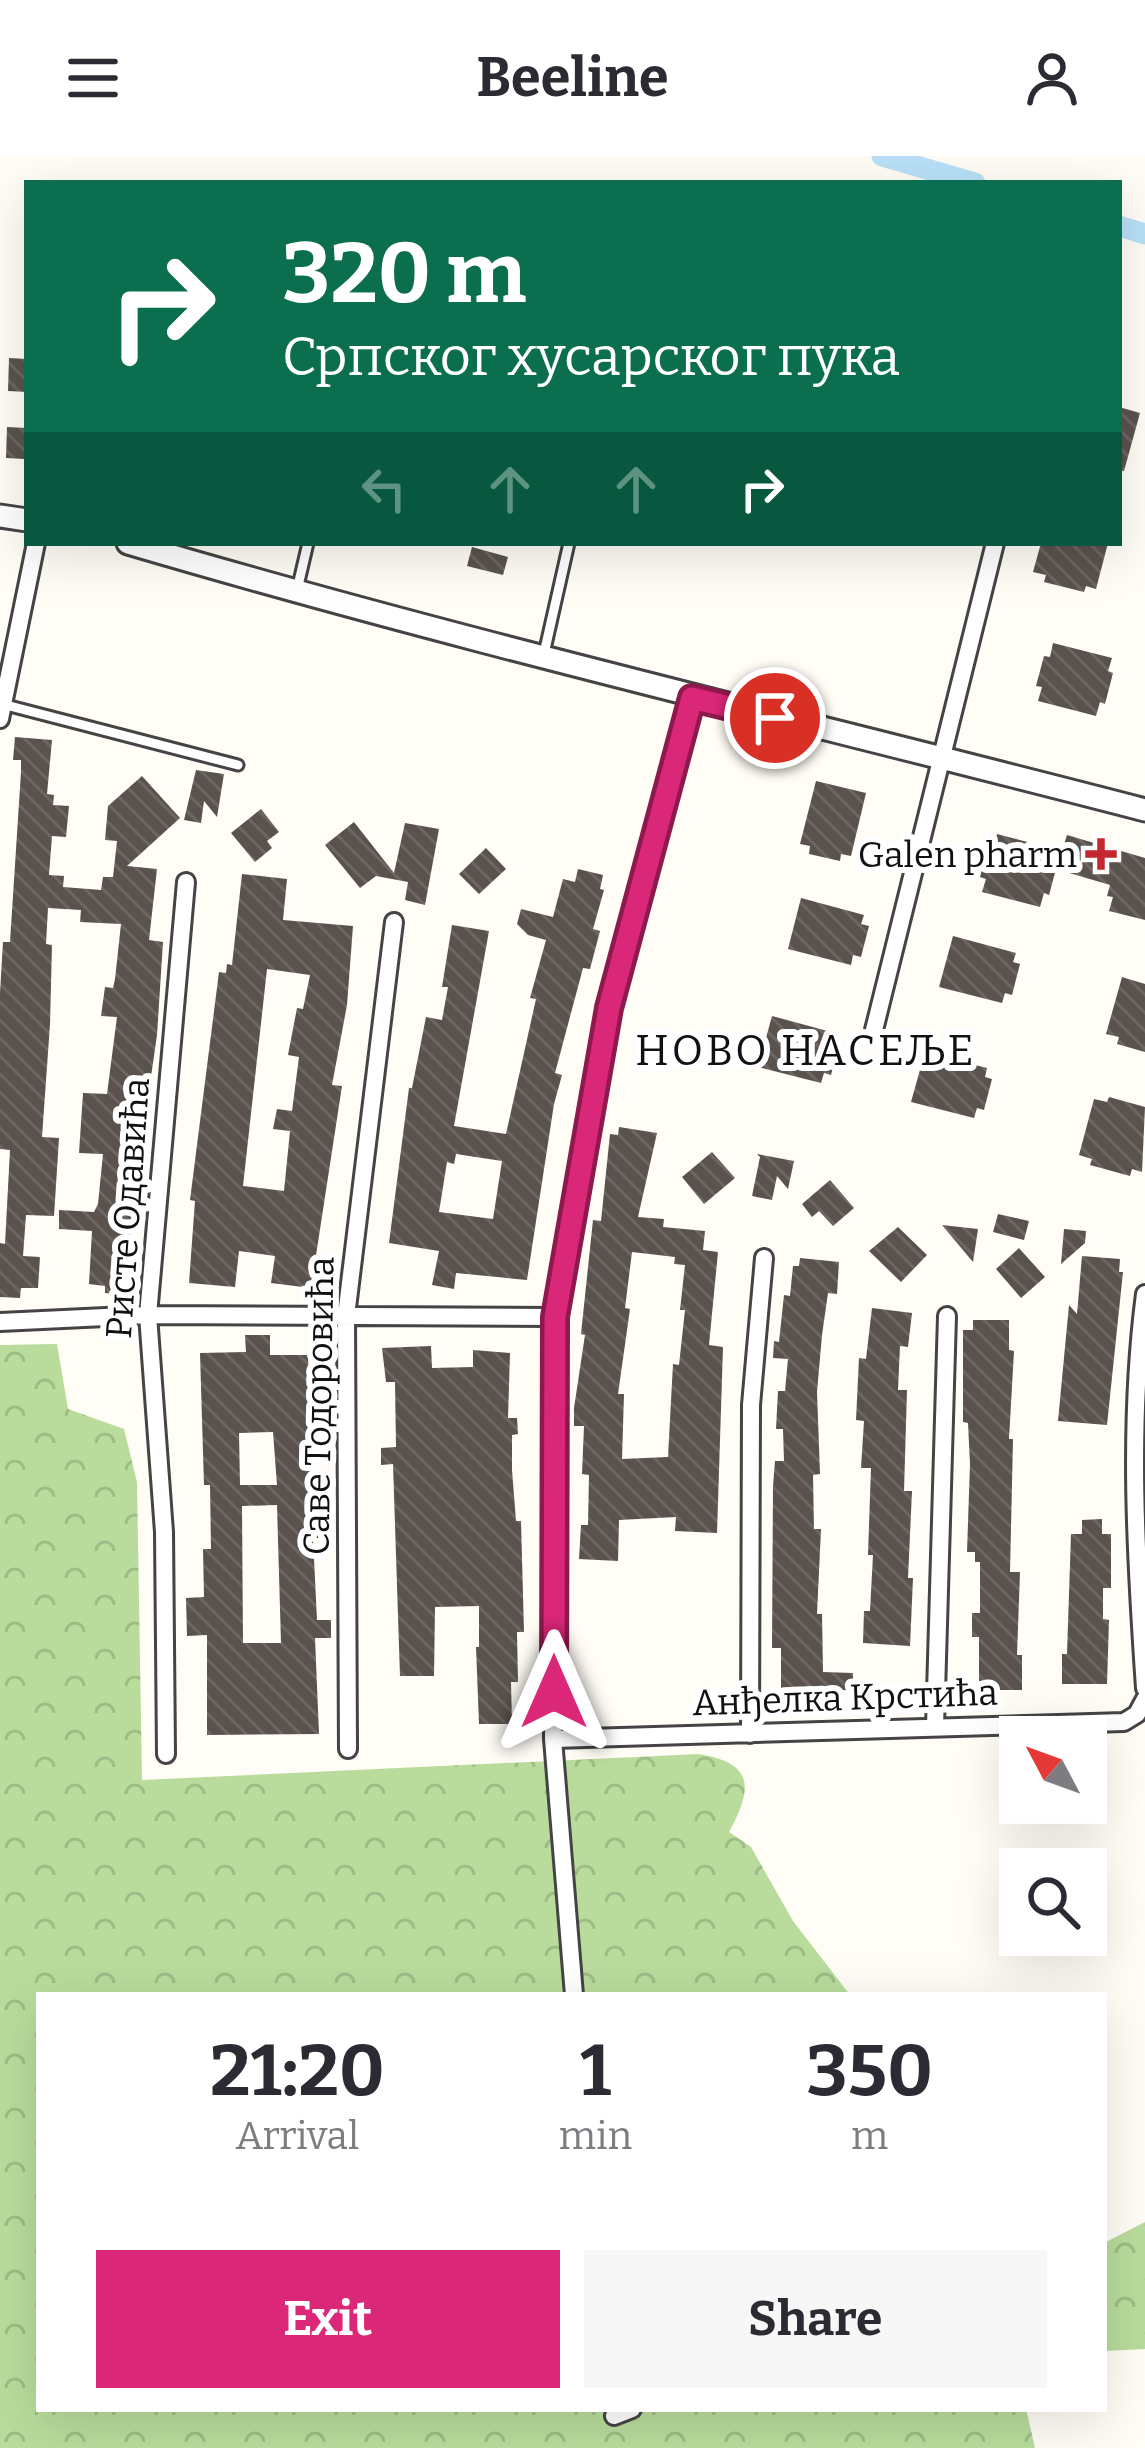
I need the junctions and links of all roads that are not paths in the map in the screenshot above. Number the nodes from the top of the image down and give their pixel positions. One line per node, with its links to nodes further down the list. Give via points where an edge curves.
1 (35, 546): 9 (street)
2 (138, 546): 6 (street)
3 (307, 546): 6 (lane)
4 (568, 546): 7 (lane)
5 (994, 546): 10 (street)
6 (297, 593): 7 (street)
7 (543, 658): 8 (street)
8 (692, 698): 10 (street); 21 (street, via 609,1008)
9 (1, 712): 11 (lane)
10 (942, 758): 12 (street); 15 (street)
11 (238, 765)
12 (1145, 810)
13 (186, 882): 18 (street, Ристе Одавића)
14 (394, 922): 19 (street, Саве Тодоровића)
15 (874, 1030)
16 (764, 1258): 26 (street, via 751,1405)
17 (1145, 1294): 23 (street, via 1136,1366)
18 (148, 1315): 19 (street); 22 (street); 29 (street, Ристе Одавића, via 164,1532)
19 (346, 1316): 21 (street); 28 (street, Саве Тодоровића)
20 (947, 1316): 25 (street)
21 (555, 1317): 27 (street)
22 (0, 1322)
23 (1145, 1688)
24 (1141, 1707): 25 (street, Анђелка Крстића, via 1124,1722)
25 (935, 1727): 26 (street, Анђелка Крстића)
26 (750, 1734): 27 (street, Анђелка Крстића)
27 (554, 1739): 30 (street)
28 (348, 1749)
29 (166, 1754)
30 (574, 1992)
31 (624, 2412): 32 (street)
32 (614, 2416)

